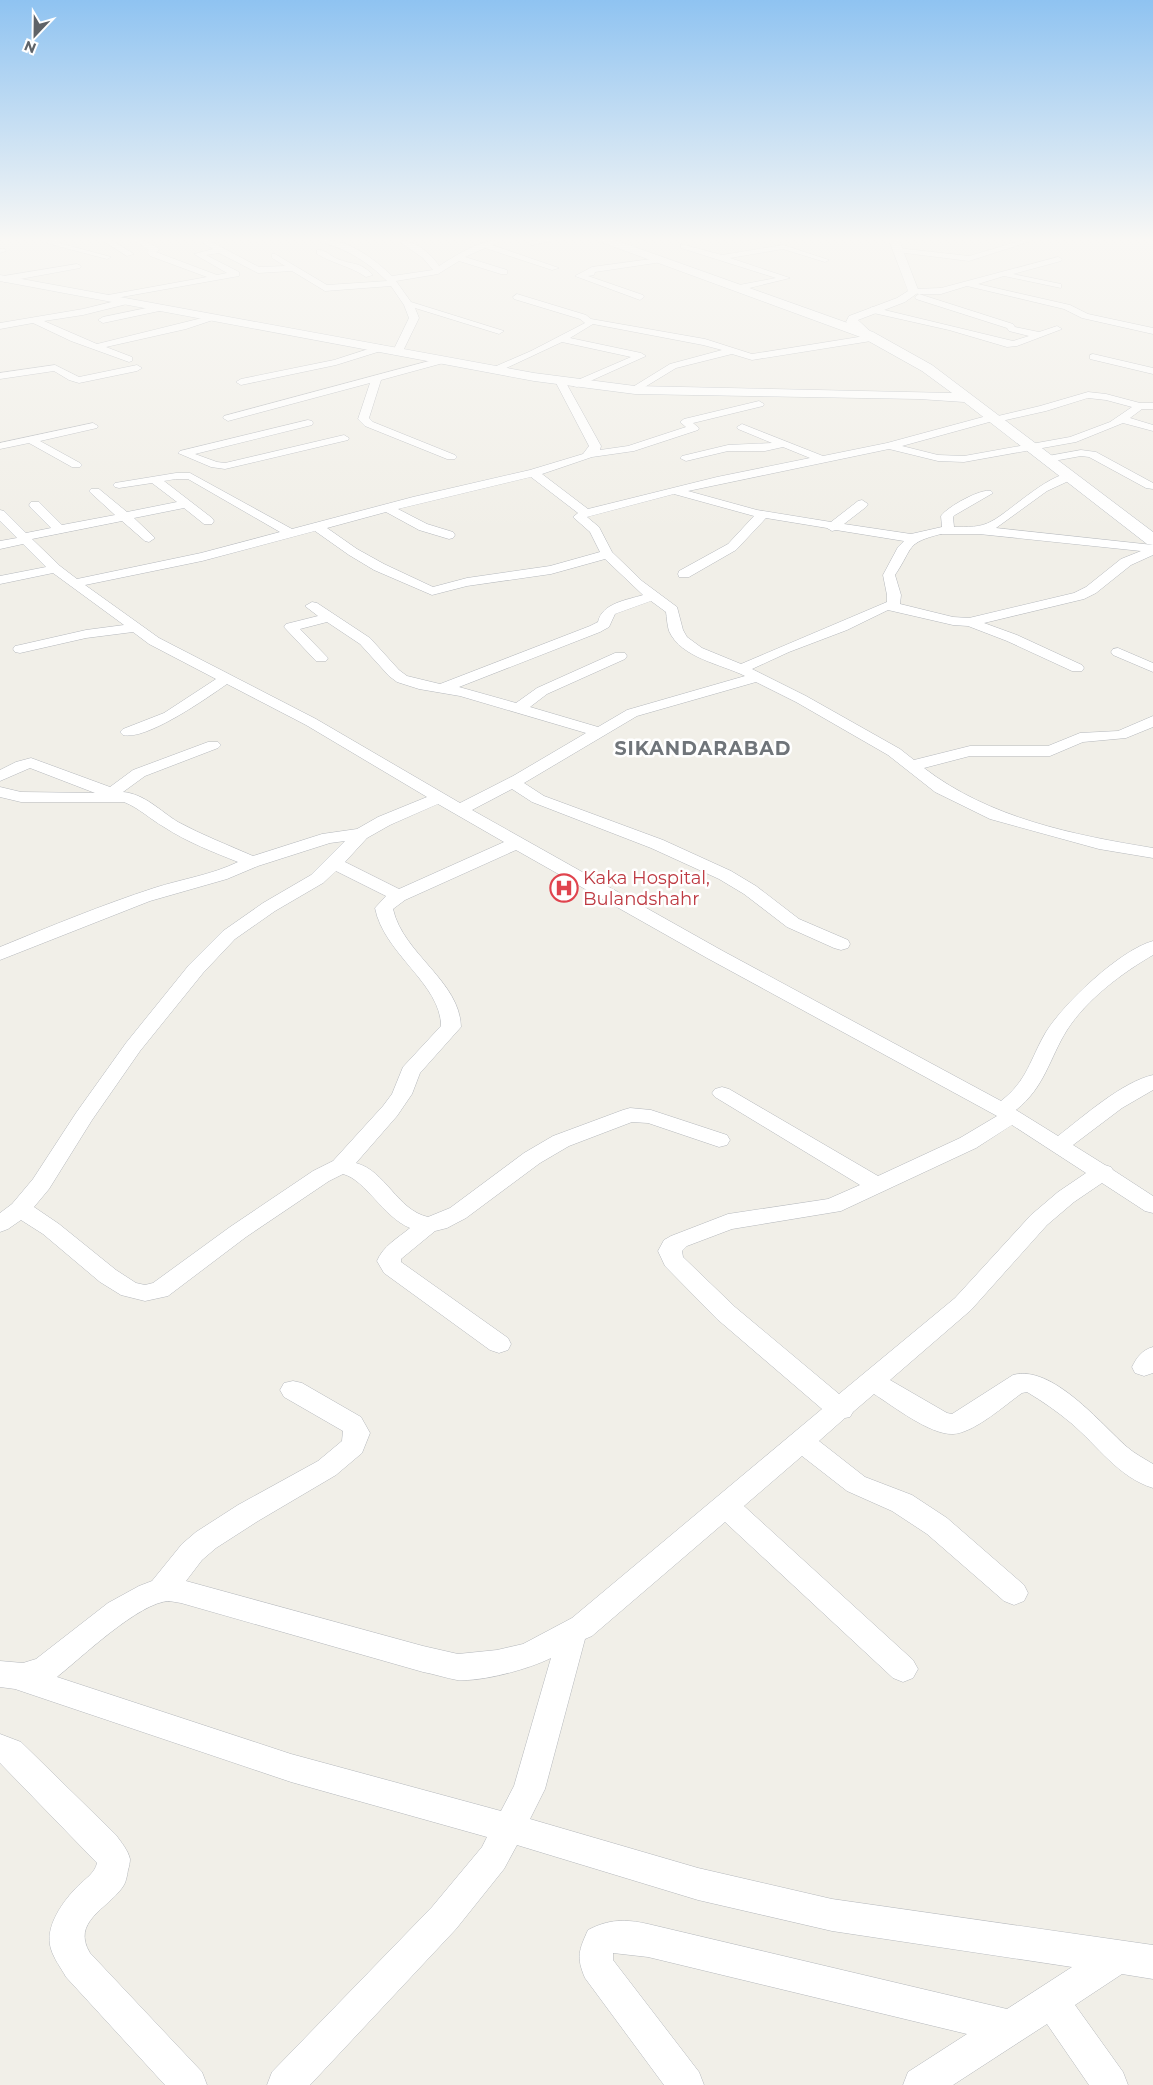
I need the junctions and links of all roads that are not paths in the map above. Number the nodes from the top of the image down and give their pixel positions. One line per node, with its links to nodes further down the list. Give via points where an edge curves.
1 (71, 337): 12 (street)
2 (138, 337): 12 (street)
3 (321, 337): 13 (main road)
4 (405, 337): 15 (street)
5 (563, 337): 11 (street)
6 (679, 337): 14 (street)
7 (867, 337): 14 (street, via 756,357)
8 (869, 337): 28 (main road, via 927,368)
9 (984, 337): 10 (street, via 1007,344)
10 (1031, 337)
11 (560, 339): 20 (street); 26 (street, via 641,356)
12 (96, 347): 17 (street)
13 (381, 348): 15 (main road); 25 (street, via 336,362)
14 (733, 350): 27 (street, via 673,366)
15 (398, 351): 18 (main road)
16 (1093, 357): 21 (street)
17 (129, 359)
18 (444, 360): 20 (main road); 23 (street)
19 (137, 368): 22 (street, via 79,380 55,368)
20 (497, 369): 24 (main road)
21 (1153, 371)
22 (0, 376)
23 (376, 380): 31 (street); 46 (street, via 363,416 365,421)
24 (560, 381): 26 (main road); 45 (street, via 595,446)
25 (241, 382)
26 (577, 384): 27 (main road)
27 (635, 390): 28 (main road)
28 (968, 398): 34 (main road)
29 (1140, 402): 32 (street); 34 (street, via 1088,395); 35 (street)
30 (760, 404): 45 (street, via 685,422 694,428 637,447)
31 (270, 406): 33 (street); 37 (street)
32 (1153, 406)
33 (228, 418)
34 (996, 418): 43 (street); 44 (main road)
35 (1122, 419): 39 (street); 44 (street, via 1077,439)
36 (93, 426): 40 (street)
37 (317, 427): 37 (street, via 184,453 225,466 348,440)
38 (742, 427): 41 (street)
39 (1153, 428)
40 (31, 440): 42 (street); 50 (street)
41 (784, 444): 47 (street, via 765,448 728,448); 49 (street)
42 (0, 446)
43 (888, 446): 44 (street, via 956,460); 49 (street)
44 (1034, 448): 48 (main road)
45 (591, 454): 51 (street)
46 (450, 457)
47 (686, 458)
48 (1048, 458): 52 (main road); 55 (street, via 1092,454)
49 (824, 460): 57 (street)
50 (76, 465)
51 (534, 472): 62 (street); 63 (street)
52 (1071, 476): 71 (street, via 1043,489 996,524); 78 (main road)
53 (154, 479): 54 (street); 59 (street); 73 (street, via 190,476)
54 (119, 484)
55 (1150, 486)
56 (95, 491): 66 (street)
57 (674, 491): 63 (street); 65 (street)
58 (987, 493): 72 (street, via 951,512 948,529)
59 (186, 504): 66 (street); 67 (street)
60 (862, 504): 69 (street)
61 (35, 505): 70 (street)
62 (388, 508): 68 (street); 74 (street)
63 (586, 512): 81 (street, via 579,517 594,530)
64 (0, 514): 77 (street)
65 (762, 514): 69 (street); 83 (street, via 732,547)
66 (126, 516): 70 (street); 75 (street)
67 (208, 521)
68 (317, 526): 73 (street); 81 (street, via 379,567 432,591 467,582 551,570)
69 (832, 527): 76 (street)
70 (60, 530): 77 (street)
71 (979, 530): 72 (street); 80 (street)
72 (942, 531): 76 (street)
73 (290, 534): 85 (street)
74 (449, 535)
75 (150, 538)
76 (911, 538): 88 (street, via 889,575)
77 (25, 539): 79 (street); 82 (street)
78 (1153, 540)
79 (0, 545)
80 (1153, 550): 90 (street, via 1126,562 1079,596)
81 (607, 554): 86 (street)
82 (55, 569): 84 (street); 85 (street)
83 (684, 574)
84 (0, 580)
85 (74, 584): 91 (street)
86 (652, 596): 98 (street, via 672,610 676,632 686,643); 101 (street, via 610,610 604,624 595,629)
87 (312, 606): 89 (street)
88 (893, 606): 90 (street, via 946,620); 98 (street, via 883,607)
89 (330, 617): 95 (street, via 291,627); 101 (street, via 365,641 402,679)
90 (969, 622): 96 (street)
91 (135, 628): 92 (street, via 86,634); 100 (street)
92 (20, 649)
93 (1118, 652): 97 (street)
94 (620, 656): 102 (street, via 542,691)
95 (321, 658)
96 (1077, 668)
97 (1153, 668)
98 (741, 669): 99 (street)
99 (759, 677): 105 (street, via 640,710); 107 (street, via 876,742)
100 (227, 678): 104 (street, via 169,716); 113 (street, via 311,722)
101 (441, 688): 102 (street)
102 (519, 708): 105 (street)
103 (1153, 721): 107 (street, via 1121,734 1080,738 1050,751 986,750)
104 (128, 732)
105 (599, 732): 109 (street)
106 (212, 745): 111 (street, via 138,773)
107 (911, 766): 118 (street, via 941,789 1011,821 1099,844)
108 (0, 776): 111 (street, via 31,763)
109 (513, 782): 115 (street); 122 (street, via 538,799 657,844 725,875 793,923)
110 (0, 792): 112 (street)
111 (111, 795): 112 (street); 119 (street, via 133,799 196,838)
112 (21, 797): 114 (street)
113 (438, 798): 115 (street); 116 (street)
114 (0, 803)
115 (460, 810): 117 (street)
116 (361, 834): 119 (street, via 328,838); 120 (street)
117 (517, 843): 121 (street); 127 (street)
118 (1153, 853)
119 (252, 862): 124 (street, via 237,870 164,890)
120 (334, 864): 121 (street); 134 (street, via 308,886 229,935 196,969 133,1047 41,1184)
121 (399, 896): 130 (street, via 386,905 385,917 402,947 437,990 453,1023 410,1071 402,1094 390,1111)
122 (841, 944)
123 (1153, 947): 127 (street, via 1084,997 1070,1012 1059,1026 1029,1086)
124 (0, 954)
125 (1153, 1081): 129 (street, via 1115,1103)
126 (722, 1093): 132 (street)
127 (1007, 1113): 129 (street); 132 (street, via 968,1143)
128 (719, 1140): 136 (street, via 651,1117 630,1116 561,1141 458,1212 439,1223)
129 (1059, 1145): 131 (street)
130 (341, 1166): 134 (street, via 238,1232 160,1290 145,1293 129,1289 108,1276 52,1228); 136 (street, via 363,1175 402,1215)
131 (1103, 1172): 133 (street); 138 (street, via 1039,1220 964,1304)
132 (877, 1185): 140 (street, via 825,1208 713,1226 679,1241 670,1251 672,1260 726,1312)
133 (1153, 1206)
134 (20, 1209): 135 (street)
135 (0, 1224)
136 (428, 1225): 137 (street, via 391,1255 392,1267)
137 (499, 1344)
138 (874, 1382): 140 (street); 142 (street, via 941,1422 954,1424 1013,1386 1022,1382 1032,1383 1080,1417 1119,1455)
139 (293, 1390): 144 (street, via 352,1424 357,1434 353,1446 328,1468 206,1540 192,1552)
140 (841, 1410): 141 (street)
141 (802, 1442): 143 (street); 145 (street, via 844,1477 917,1512 937,1526)
142 (1153, 1478)
143 (726, 1506): 146 (street); 147 (street)
144 (162, 1590): 146 (street, via 181,1591 458,1667 497,1664 529,1655); 148 (street, via 122,1609 46,1668 32,1675)
145 (1014, 1593)
146 (573, 1632): 150 (street, via 529,1790)
147 (903, 1669)
148 (10, 1676): 150 (street, via 291,1768)
149 (0, 1748): 155 (street, via 10,1752 105,1846 114,1860 111,1877 84,1903 68,1926 67,1947 78,1965)
150 (510, 1828): 151 (street, via 698,1884 832,1915); 156 (street, via 493,1858 444,1918)
151 (1118, 1957): 152 (street); 153 (street)
152 (1153, 1962)
153 (1051, 2000): 154 (street); 159 (street)
154 (1009, 2027): 157 (street, via 672,1946 621,1935 605,1936 597,1944 594,1954 597,1966); 158 (street)
155 (189, 2085)
156 (286, 2085)
157 (686, 2085)
158 (921, 2085)
159 (1110, 2085)

